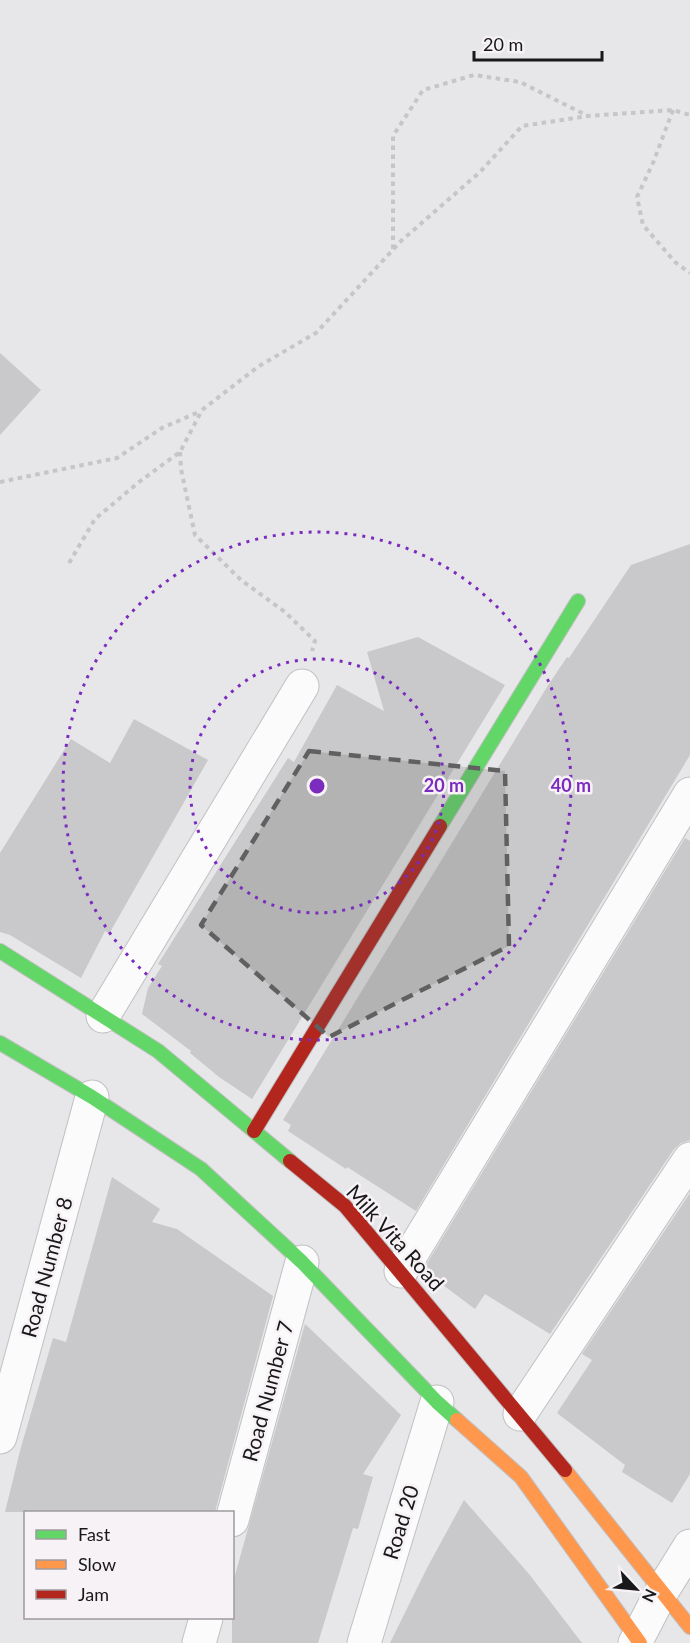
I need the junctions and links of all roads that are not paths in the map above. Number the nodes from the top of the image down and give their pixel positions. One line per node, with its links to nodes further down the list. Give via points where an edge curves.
1 (578, 601): 8 (street)
2 (302, 686): 5 (street)
3 (690, 794): 11 (street)
4 (0, 951): 5 (street, Milk Vita Road)
5 (103, 1016): 8 (street, Milk Vita Road, via 158,1051)
6 (0, 1042): 7 (street)
7 (92, 1097): 10 (street, via 201,1169); 14 (street, Road Number 8)
8 (254, 1131): 11 (street, Milk Vita Road, via 345,1206)
9 (690, 1159): 13 (street)
10 (302, 1262): 12 (street); 15 (street, Road Number 7)
11 (400, 1271): 13 (street, Milk Vita Road)
12 (437, 1402): 20 (street, via 521,1477); 22 (street, Road 20)
13 (520, 1414): 17 (street, Milk Vita Road)
14 (0, 1437)
15 (234, 1513)
16 (690, 1546): 17 (street)
17 (662, 1591): 19 (street, Milk Vita Road); 20 (street)
18 (205, 1619): 21 (street)
19 (690, 1627)
20 (637, 1641)
21 (199, 1643)
22 (364, 1643)

